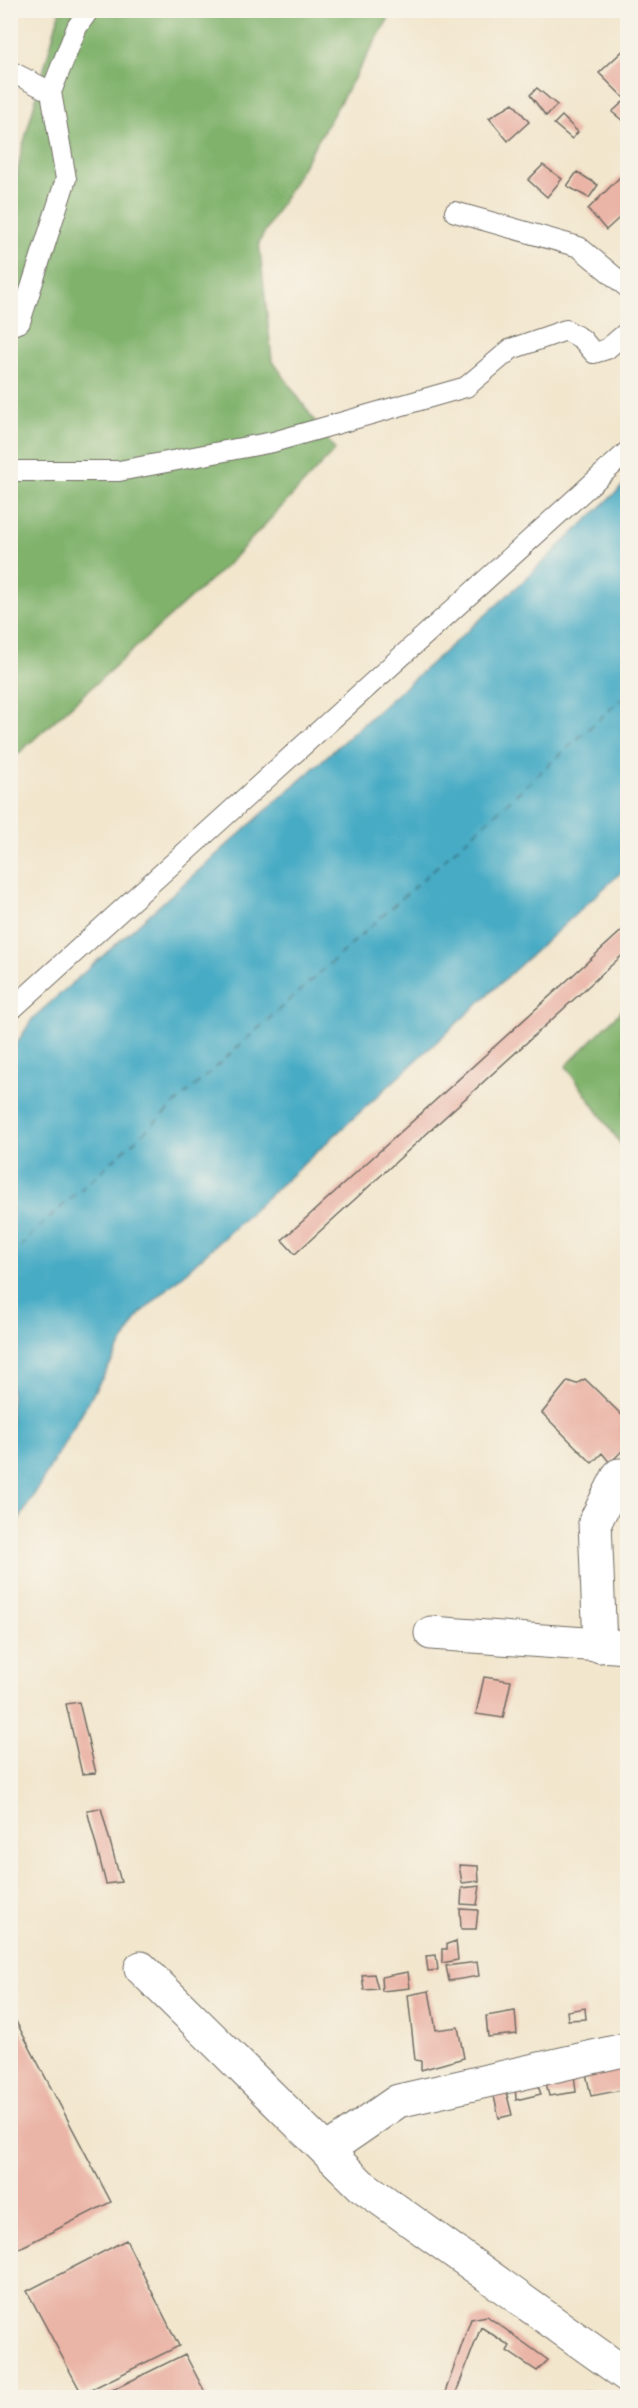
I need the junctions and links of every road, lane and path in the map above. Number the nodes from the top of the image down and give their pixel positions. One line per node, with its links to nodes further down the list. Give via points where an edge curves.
1 (89, 10): 3 (lane, via 77,27)
2 (10, 71): 3 (lane)
3 (51, 92): 6 (lane, via 66,179 20,322)
4 (455, 212): 5 (lane, via 579,248)
5 (627, 288)
6 (10, 326)
7 (627, 332): 9 (lane, via 607,349 594,353 582,339 566,330 511,349 466,387 273,442 119,471)
8 (627, 451): 10 (lane)
9 (10, 471)
10 (10, 1011)
11 (619, 1475): 13 (street, via 594,1522)
12 (431, 1633): 13 (street)
13 (614, 1647)
14 (141, 1968): 16 (street)
15 (627, 2049): 16 (street, via 398,2101)
16 (327, 2150): 17 (street, via 361,2185)
17 (627, 2376)

